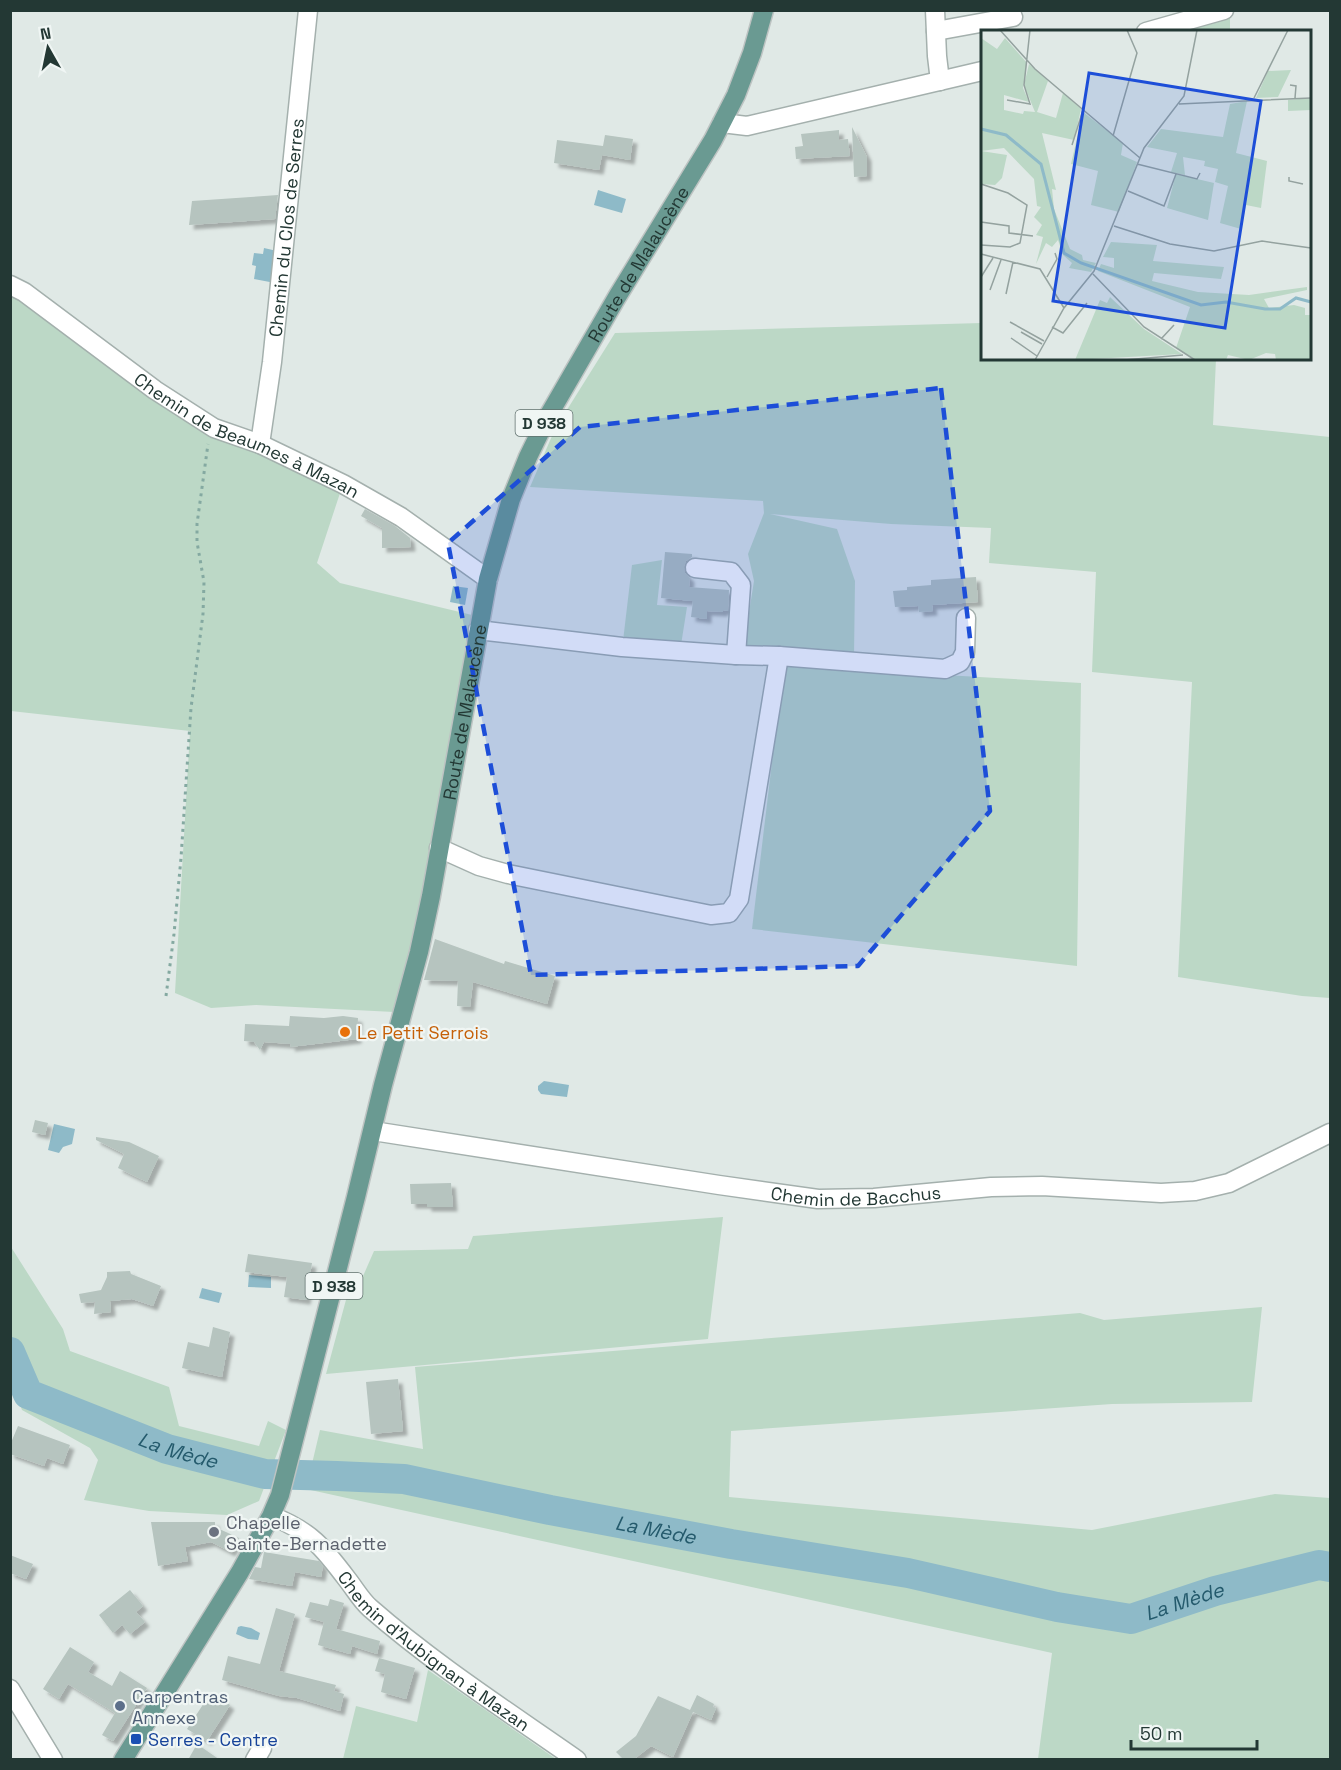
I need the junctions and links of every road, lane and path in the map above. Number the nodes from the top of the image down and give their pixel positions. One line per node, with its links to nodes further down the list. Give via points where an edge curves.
1 (308, 10): 13 (street, Chemin du Clos de Serres)
2 (764, 10): 10 (main road, Route de Malaucène / D 938, via 752,53)
3 (935, 10): 7 (street)
4 (1224, 10): 6 (street)
5 (1013, 17): 7 (street)
6 (1153, 30)
7 (936, 31): 9 (street)
8 (981, 71): 9 (street)
9 (940, 81): 10 (street, via 747,126)
10 (722, 123): 15 (main road, Route de Malaucène / D 938, via 547,418 511,499)
11 (10, 285): 12 (street, Chemin de Beaumes à Mazan, via 154,390)
12 (214, 428): 13 (street, Chemin de Beaumes à Mazan); 21 (path, via 207,448 197,524 196,542 204,582 203,614)
13 (260, 444): 15 (street, Chemin de Beaumes à Mazan, via 401,517)
14 (695, 568): 18 (street, via 731,572 741,585)
15 (488, 579): 17 (main road, Route de Malaucène / D 938)
16 (966, 618): 19 (street, via 965,652 960,662 945,669)
17 (478, 630): 18 (street, via 622,647); 20 (main road, Route de Malaucène / D 938)
18 (736, 655): 19 (street)
19 (779, 656): 20 (street, via 739,899 729,913 711,915 508,874)
20 (439, 848): 22 (main road, Route de Malaucène / D 938, via 419,951)
21 (166, 996)
22 (373, 1131): 23 (street, Chemin de Bacchus, via 818,1199 874,1198 991,1186 1195,1191 1229,1183); 24 (main road, Route de Malaucène / D 938, via 289,1463)
23 (1330, 1132)
24 (271, 1516): 27 (main road, D 938); 28 (street, Chemin d'Aubignan à Mazan, via 313,1538 367,1606 431,1657)
25 (10, 1689): 26 (street)
26 (53, 1760)
27 (123, 1760)
28 (577, 1760)

